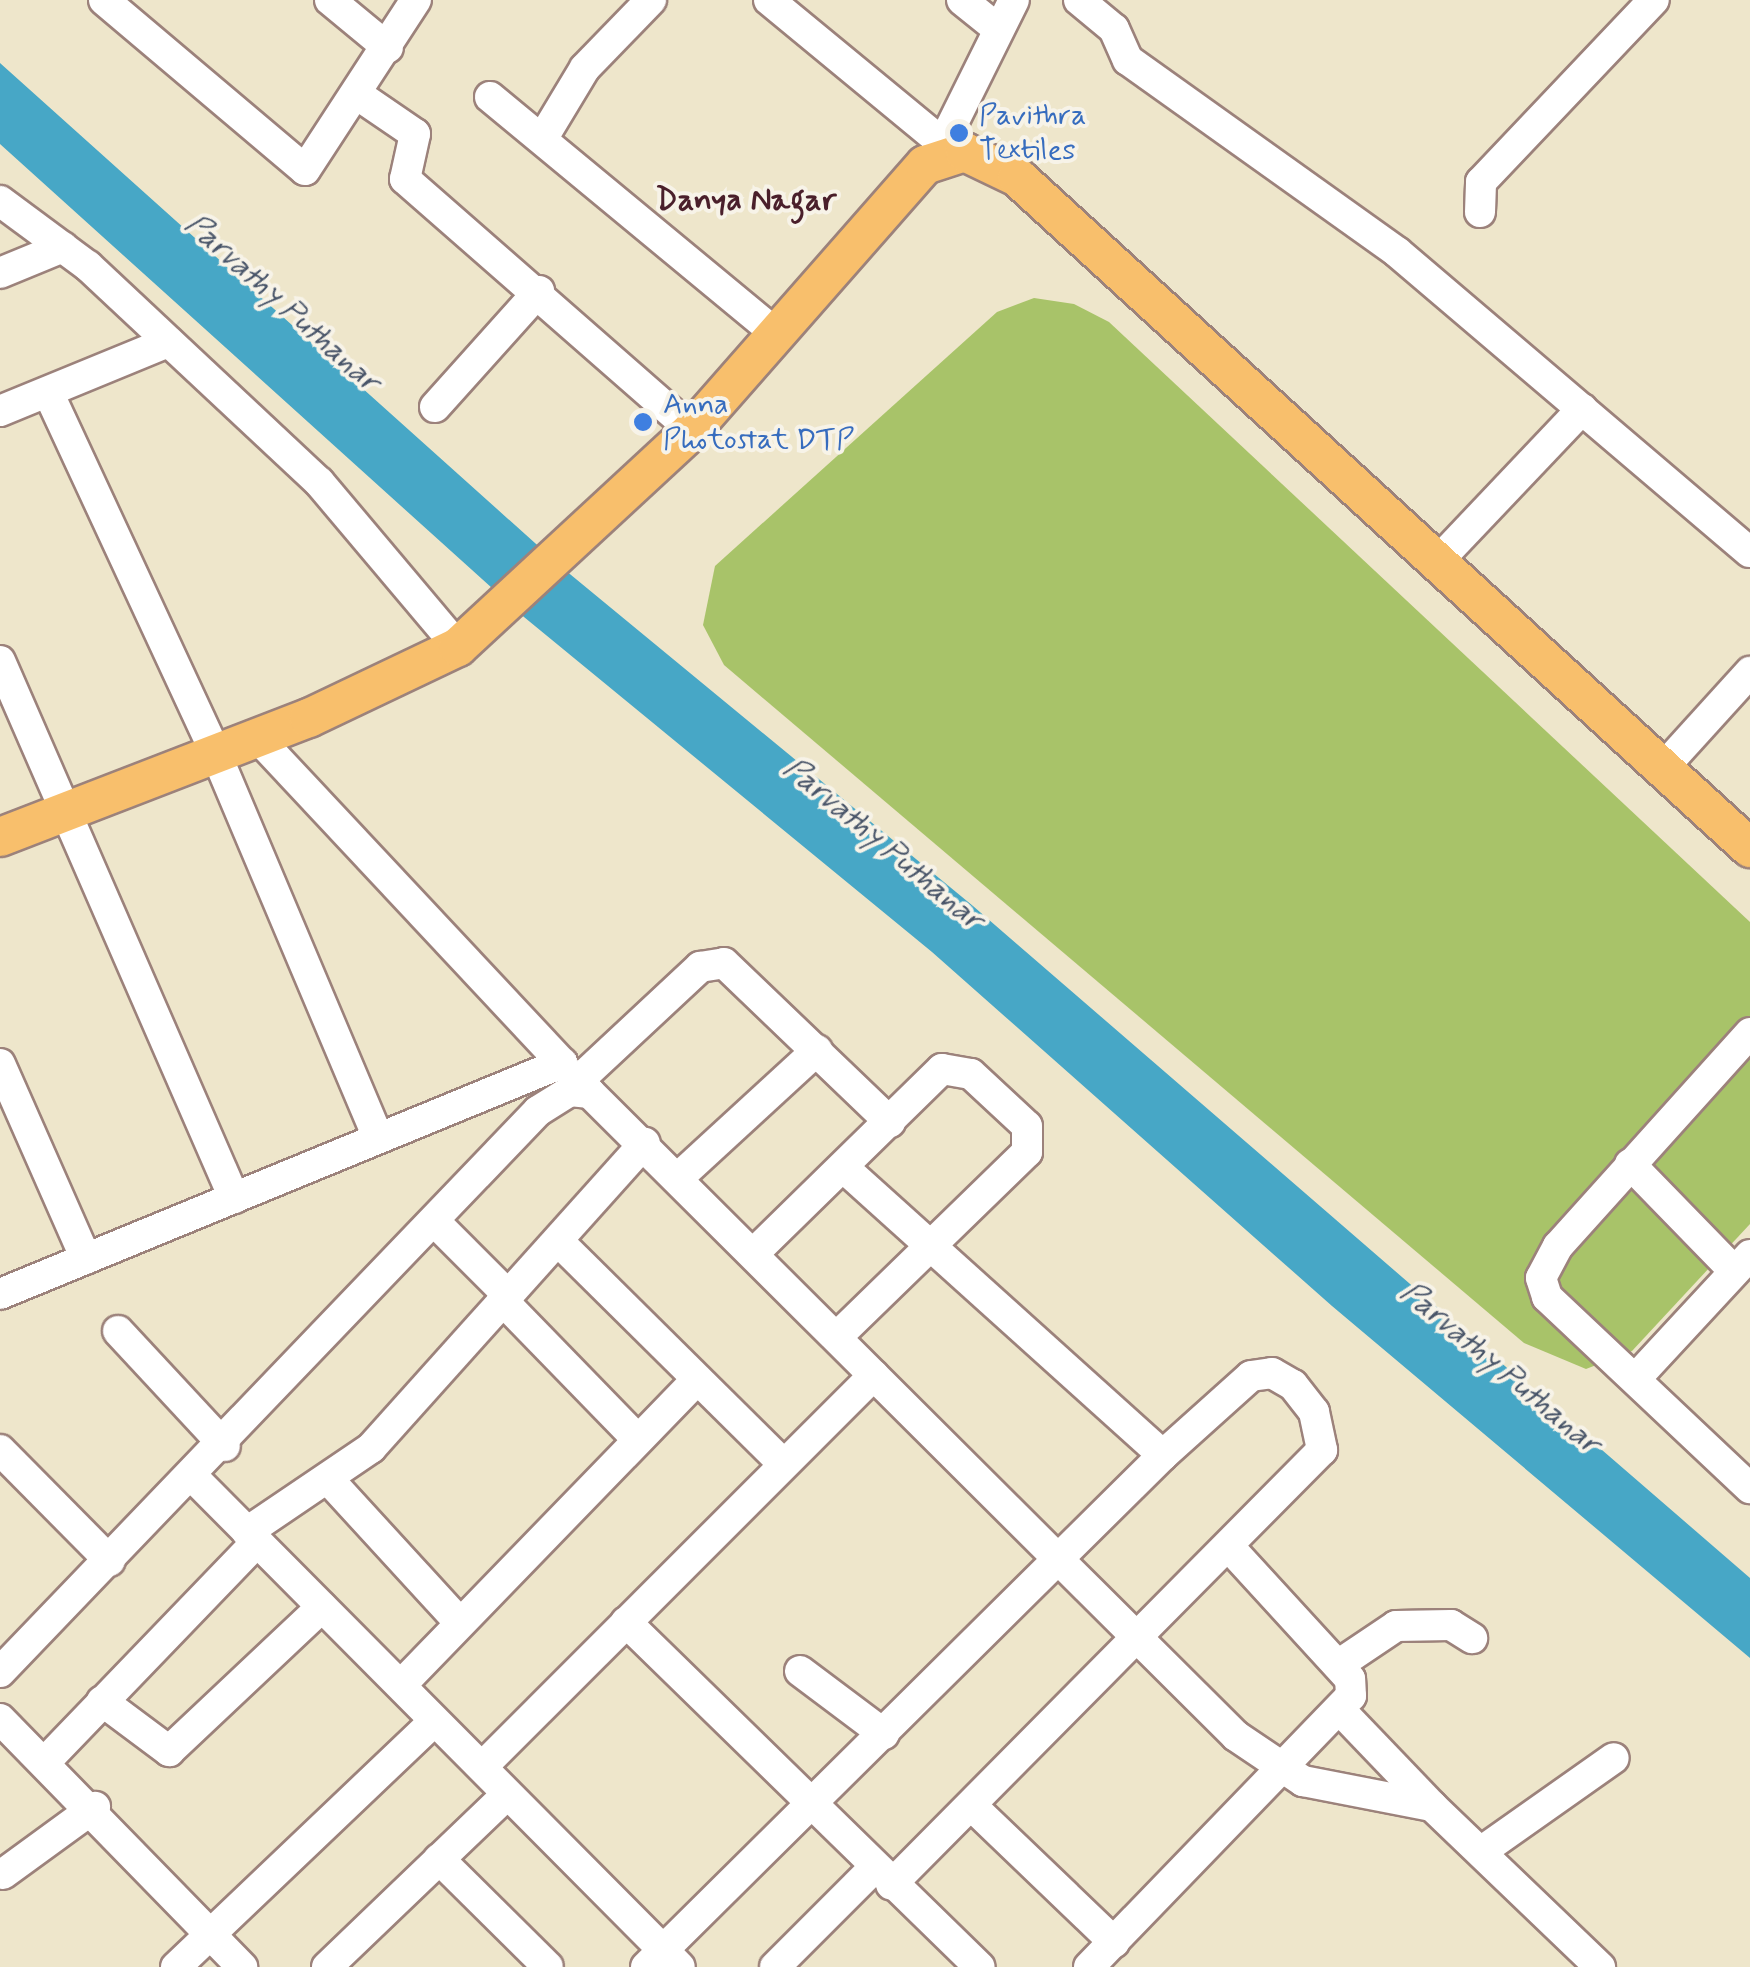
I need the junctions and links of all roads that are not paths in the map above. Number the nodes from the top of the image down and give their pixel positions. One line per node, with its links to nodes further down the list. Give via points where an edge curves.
1 (104, 0): 12 (street, via 305,170)
2 (330, 0): 11 (street)
3 (416, 0): 11 (street)
4 (651, 0): 14 (street, via 584,68)
5 (770, 0): 15 (street)
6 (962, 0): 10 (street)
7 (1014, 0): 10 (street)
8 (1079, 0): 25 (street, via 1114,28 1128,60 1398,252)
9 (1654, 0): 17 (street, via 1482,182)
10 (998, 30): 15 (street)
11 (388, 48): 12 (street)
12 (358, 95): 20 (street, via 415,134 405,179)
13 (490, 97): 14 (street)
14 (544, 136): 21 (street)
15 (938, 149): 21 (main road); 29 (main road, via 981,155 1017,178)
16 (0, 201): 18 (street)
17 (1480, 212)
18 (63, 248): 19 (street); 22 (street)
19 (0, 273)
20 (539, 291): 24 (street); 27 (street)
21 (779, 336): 27 (main road)
22 (168, 342): 23 (street); 30 (street, via 320,482)
23 (48, 392): 26 (street); 34 (street)
24 (435, 407)
25 (1582, 409): 28 (street); 29 (street)
26 (0, 411)
27 (692, 430): 30 (main road, via 563,541)
28 (1750, 552)
29 (1438, 562): 35 (main road)
30 (458, 647): 33 (main road)
31 (0, 661): 36 (street)
32 (1750, 672): 35 (street)
33 (258, 738): 34 (main road); 44 (street, via 562,1063)
34 (216, 754): 36 (main road); 44 (street)
35 (1663, 768): 38 (main road)
36 (63, 813): 37 (main road); 49 (street)
37 (0, 837)
38 (1750, 848)
39 (1750, 1033): 46 (street)
40 (817, 1050): 42 (street, via 734,967 715,962); 43 (street); 48 (street)
41 (0, 1064): 54 (street)
42 (584, 1086): 45 (street); 50 (street, via 538,1111)
43 (890, 1122): 47 (street); 52 (street, via 942,1069 960,1066 1033,1138)
44 (378, 1138): 49 (street)
45 (645, 1142): 48 (street); 51 (street)
46 (1630, 1164): 55 (street); 61 (street, via 1541,1278 1548,1297)
47 (844, 1168): 52 (street); 53 (street)
48 (678, 1178): 53 (street)
49 (234, 1198): 54 (street)
50 (438, 1225): 57 (street); 64 (street)
51 (560, 1244): 57 (street); 62 (street)
52 (935, 1245): 59 (street); 66 (street)
53 (754, 1254): 59 (street)
54 (86, 1259): 56 (street)
55 (1742, 1263): 61 (street)
56 (0, 1294)
57 (506, 1299): 63 (street); 69 (street)
58 (118, 1331): 64 (street)
59 (837, 1337): 60 (street)
60 (874, 1375): 67 (street); 73 (street)
61 (1638, 1376): 70 (street)
62 (697, 1380): 63 (street); 67 (street)
63 (637, 1439): 76 (street)
64 (226, 1446): 68 (street)
65 (0, 1450): 74 (street)
66 (1163, 1455): 72 (street, via 1260,1373 1293,1385 1314,1412 1322,1450); 73 (street)
67 (782, 1464): 77 (street)
68 (194, 1478): 71 (street); 74 (street)
69 (330, 1481): 71 (street); 76 (street)
70 (1747, 1481)
71 (252, 1537): 75 (street); 84 (street)
72 (1231, 1549): 79 (street); 80 (street)
73 (1056, 1556): 79 (street); 88 (street)
74 (110, 1561): 81 (street)
75 (322, 1608): 83 (street); 84 (street, via 169,1750)
76 (459, 1622): 83 (street)
77 (626, 1622): 91 (street); 94 (street)
78 (1472, 1638): 80 (street, via 1451,1625 1396,1626)
79 (1140, 1640): 92 (street); 95 (street)
80 (1338, 1665): 85 (street, via 1352,1688)
81 (0, 1672)
82 (800, 1672): 88 (street)
83 (402, 1685): 87 (street)
84 (102, 1701): 90 (street)
85 (1340, 1710): 92 (street); 96 (street)
86 (0, 1719): 90 (street)
87 (434, 1721): 91 (street); 102 (street)
88 (884, 1734): 94 (street)
89 (1614, 1758): 98 (street)
90 (45, 1762): 97 (street)
91 (482, 1767): 93 (street)
92 (1278, 1771): 96 (street); 103 (street)
93 (503, 1798): 99 (street); 104 (street)
94 (815, 1805): 101 (street); 104 (street)
95 (972, 1806): 101 (street); 103 (street)
96 (1432, 1806): 98 (street)
97 (95, 1808): 100 (street); 102 (street)
98 (1482, 1851): 112 (street)
99 (439, 1859): 107 (street); 108 (street)
100 (3, 1874)
101 (883, 1876): 109 (street); 110 (street)
102 (209, 1931): 105 (street); 106 (street)
103 (1114, 1942): 111 (street)
104 (663, 1961)
105 (176, 1967)
106 (242, 1967)
107 (327, 1967)
108 (548, 1967)
109 (775, 1967)
110 (979, 1967)
111 (1090, 1967)
112 (1600, 1967)

